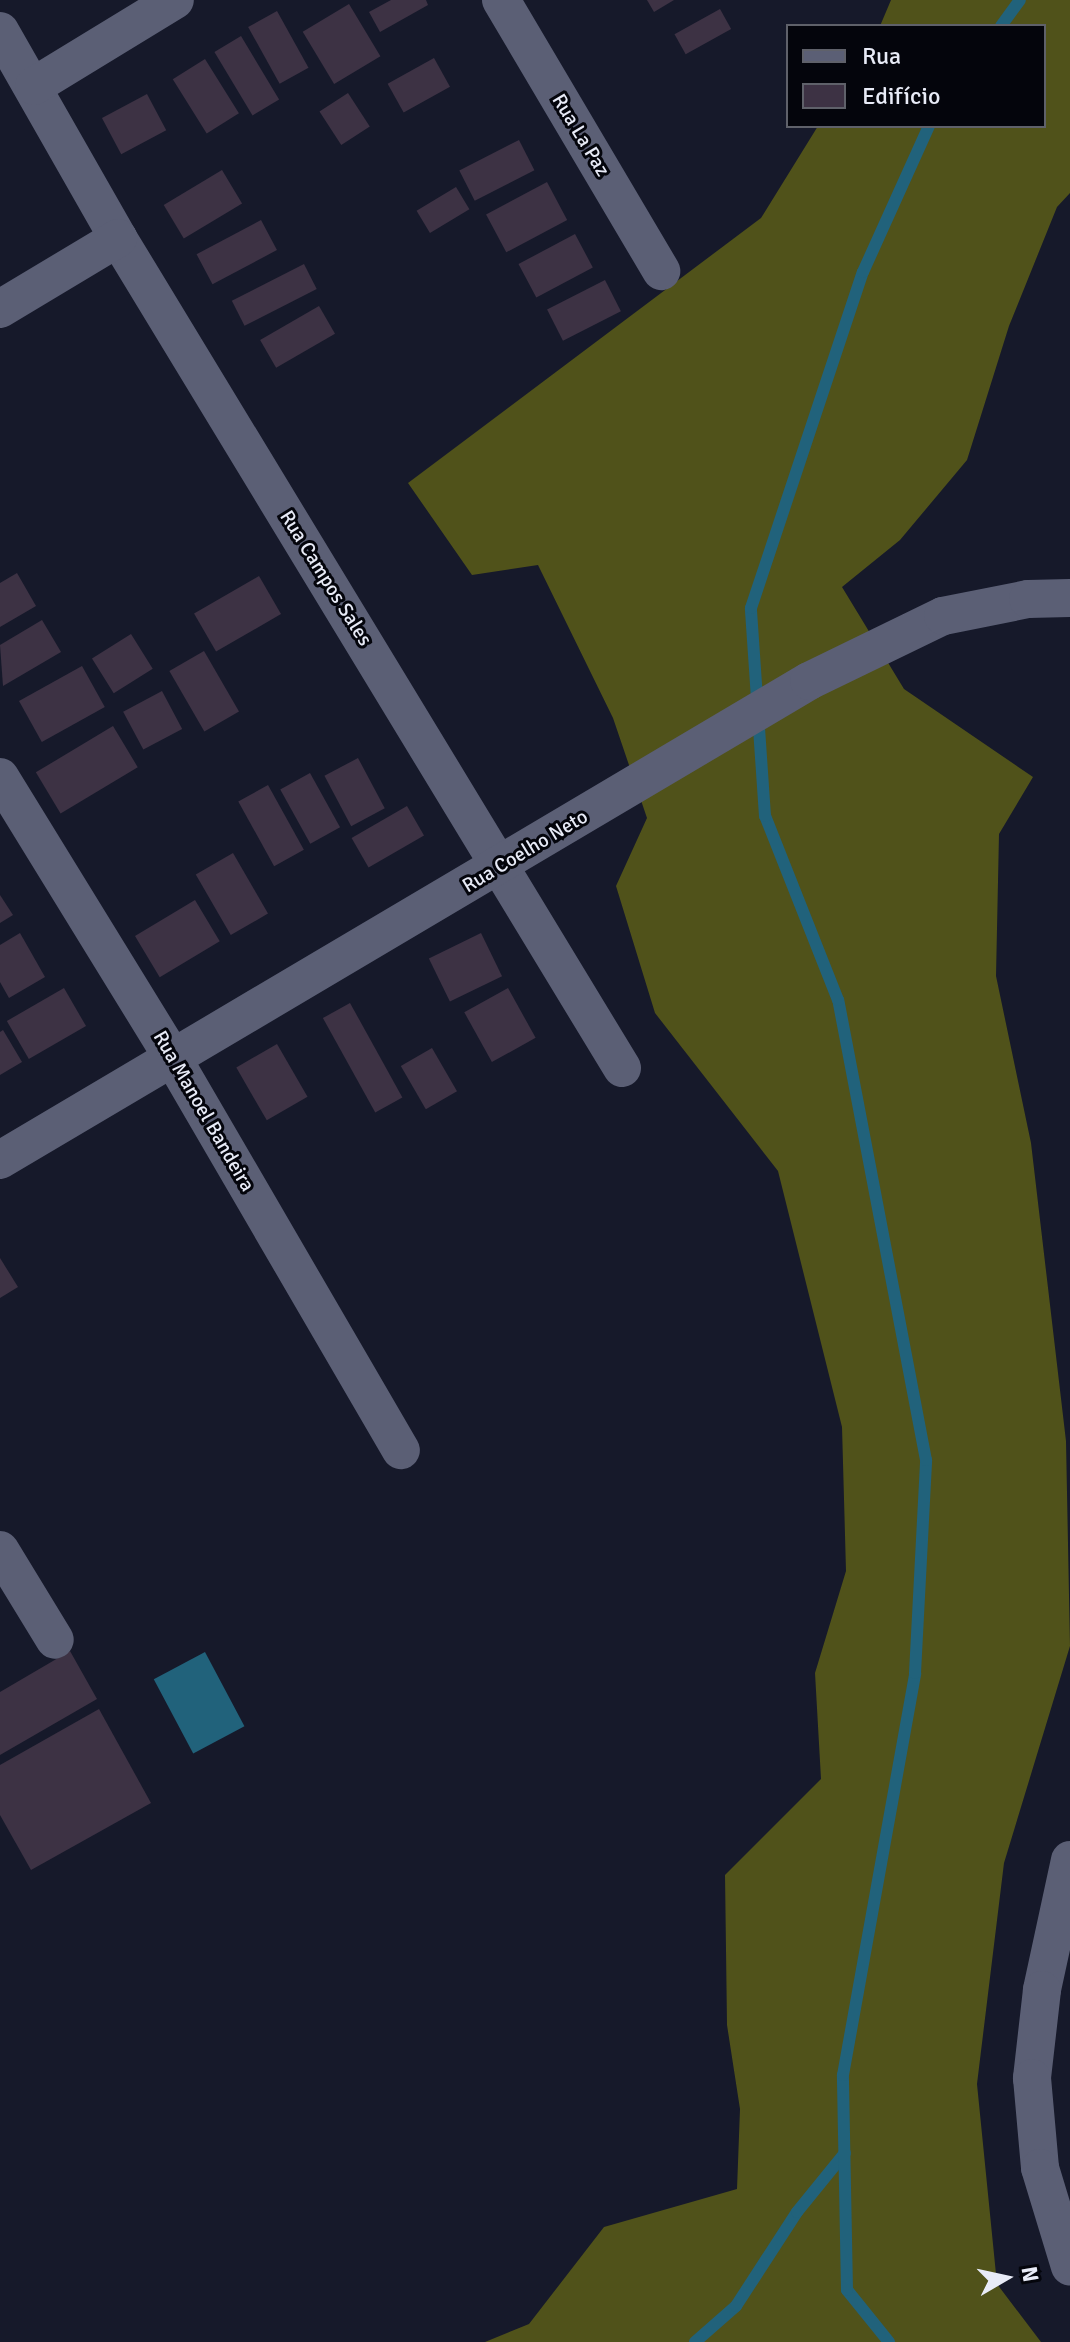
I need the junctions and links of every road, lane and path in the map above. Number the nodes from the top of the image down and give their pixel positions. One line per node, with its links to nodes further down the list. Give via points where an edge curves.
1 (175, 0): 4 (street)
2 (501, 0): 6 (street, Rua La Paz)
3 (0, 31): 4 (street, Rua Campos Sales)
4 (34, 86): 5 (street, Rua Campos Sales)
5 (118, 238): 7 (street); 10 (street, Rua Campos Sales)
6 (661, 271)
7 (0, 309)
8 (1070, 598): 10 (street, Rua Coelho Neto, via 1028,599 943,616 711,735)
9 (0, 777): 11 (street, Rua Manoel Bandeira)
10 (503, 865): 11 (street, Rua Coelho Neto); 12 (street, Rua Campos Sales)
11 (172, 1057): 13 (street, Rua Coelho Neto); 14 (street, Rua Manoel Bandeira)
12 (622, 1068)
13 (0, 1160)
14 (401, 1450)
15 (0, 1550): 16 (street)
16 (55, 1640)
17 (1068, 1877): 18 (street, via 1042,1990 1032,2078 1040,2168)
18 (1062, 2224): 19 (street)
19 (1070, 2267)

